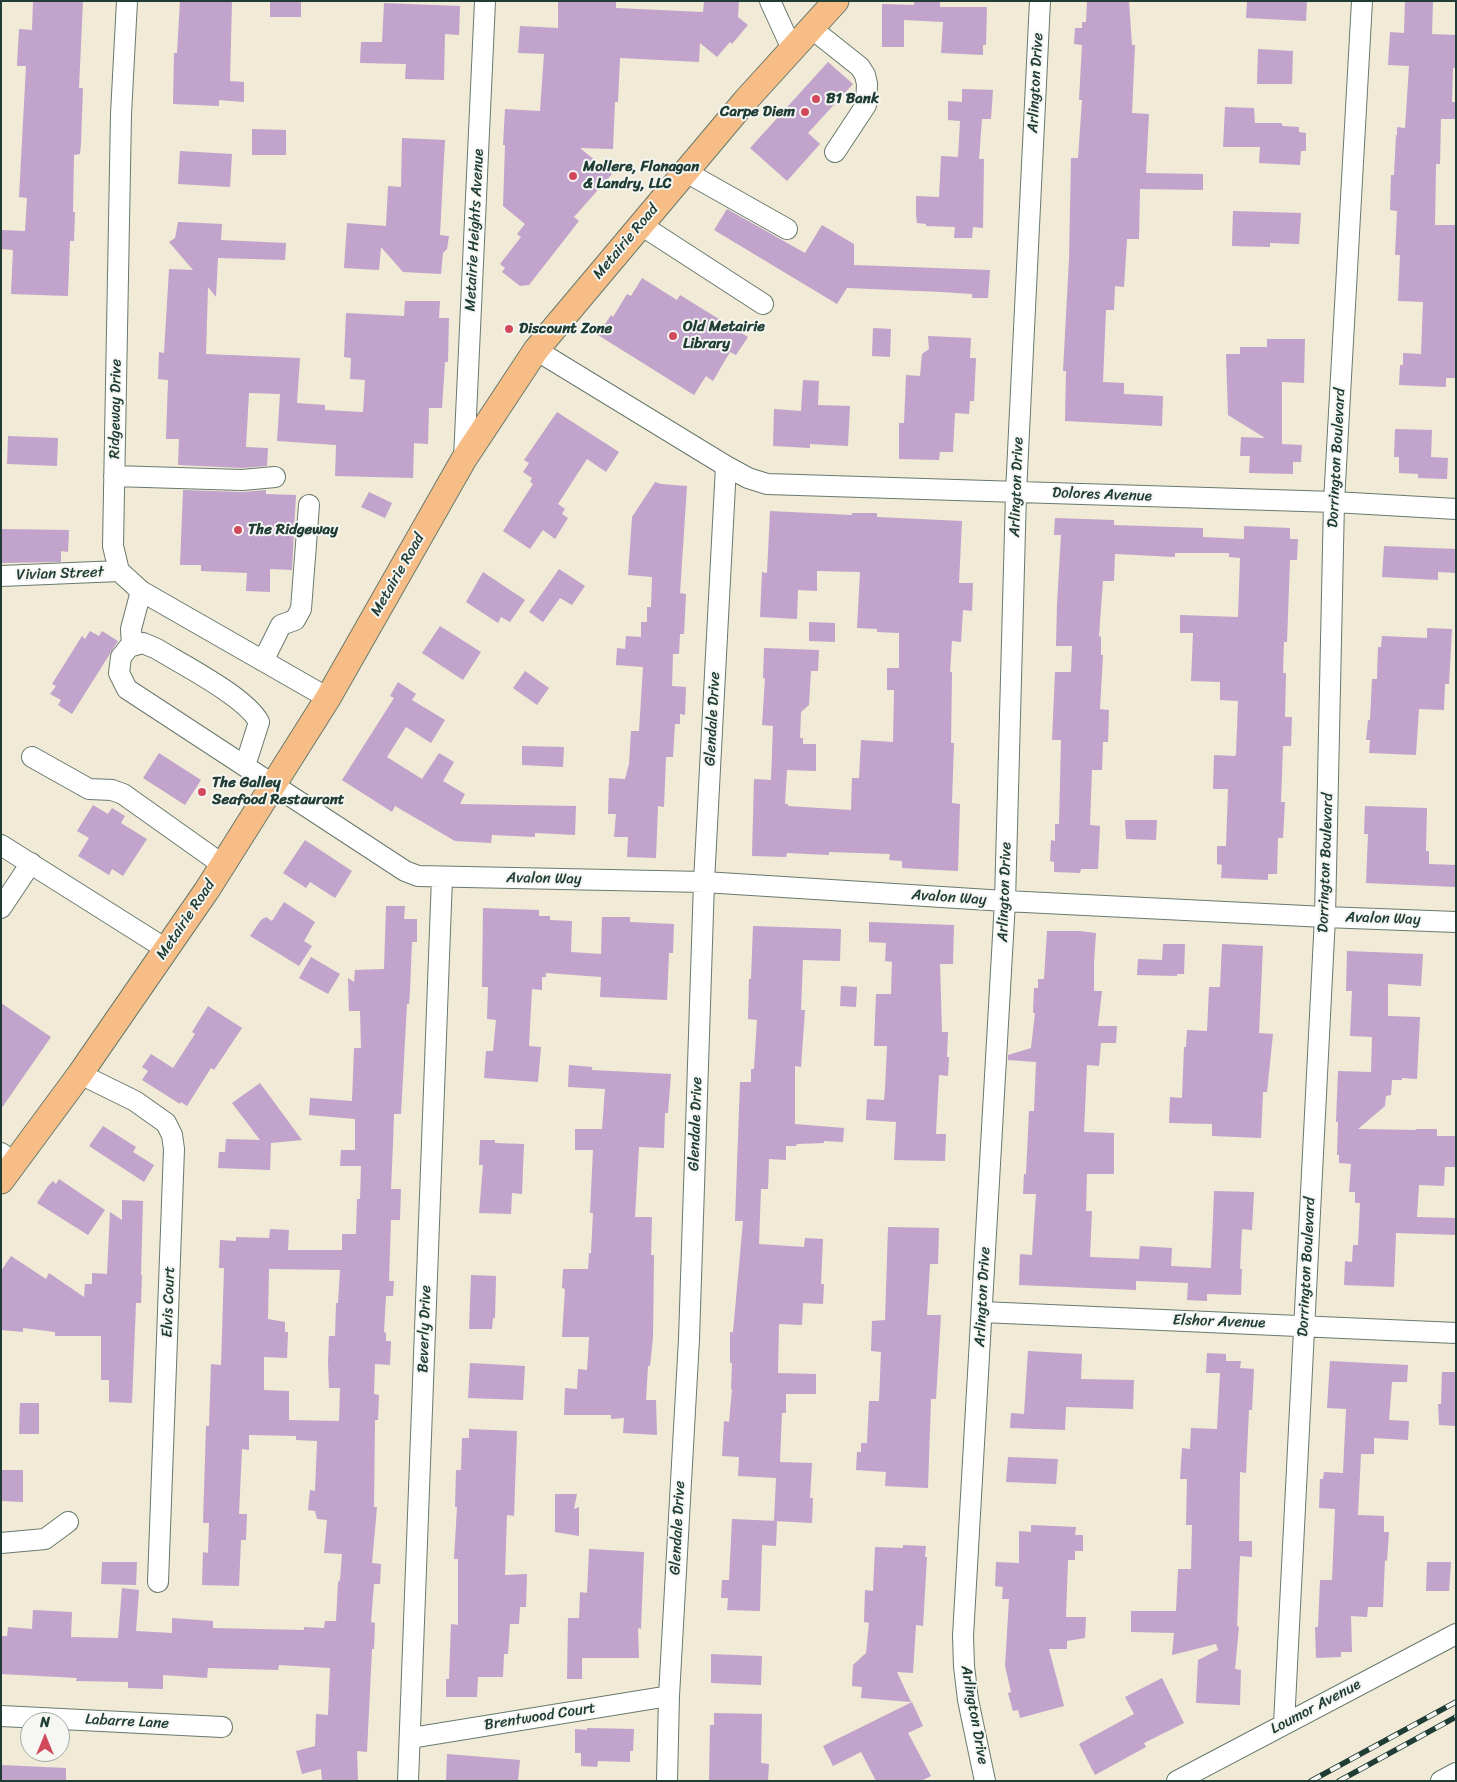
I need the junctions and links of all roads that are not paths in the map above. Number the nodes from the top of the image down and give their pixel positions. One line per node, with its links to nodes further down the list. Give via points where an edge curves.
1 (127, 1): 17 (street, Ridgeway Drive, via 121,114)
2 (485, 1): 15 (street, Metairie Heights Avenue)
3 (770, 1): 8 (street)
4 (836, 1): 7 (main road, Metairie Road)
5 (1040, 1): 19 (street, Arlington Drive)
6 (1362, 1): 20 (street, Dorrington Boulevard)
7 (811, 28): 8 (main road, Metairie Road); 9 (street, via 860,67 867,84 866,105)
8 (792, 49): 10 (main road, Metairie Road)
9 (835, 152)
10 (686, 172): 11 (main road, Metairie Road); 12 (street)
11 (641, 225): 13 (street); 14 (main road, Metairie Road)
12 (787, 229)
13 (763, 304)
14 (536, 350): 15 (main road, Metairie Road); 16 (street)
15 (464, 459): 28 (main road, Metairie Road)
16 (726, 466): 19 (street, Dolores Avenue, via 766,484); 36 (street, Glendale Drive)
17 (114, 476): 18 (street, via 242,480); 23 (street, Ridgeway Drive, via 113,546)
18 (275, 477)
19 (1016, 493): 20 (street, Dolores Avenue); 37 (street, Arlington Drive)
20 (1334, 502): 22 (street, Dolores Avenue); 39 (street, Dorrington Boulevard)
21 (309, 505): 27 (street, via 301,609 295,620 281,625)
22 (1456, 509)
23 (119, 571): 24 (street, Vivian Street); 25 (street)
24 (1, 576)
25 (141, 591): 26 (street, via 132,629); 27 (street)
26 (132, 646): 30 (street, Avalon Way, via 121,657 119,673 127,688); 30 (street, via 143,643 157,650 239,700 255,714 259,722)
27 (263, 661): 28 (street)
28 (328, 698): 31 (main road, Metairie Road)
29 (32, 757): 34 (street, via 89,789 123,794)
30 (245, 766): 31 (street, Avalon Way)
31 (273, 785): 34 (main road, Metairie Road); 35 (street, Avalon Way, via 405,871 418,876)
32 (1, 846): 33 (street)
33 (31, 863): 38 (street); 41 (street)
34 (223, 865): 41 (main road, Metairie Road)
35 (442, 877): 36 (street, Avalon Way); 55 (street, Beverly Drive)
36 (704, 882): 37 (street, Avalon Way); 51 (street, Glendale Drive, via 689,1340)
37 (1006, 901): 39 (street, Avalon Way); 44 (street, Arlington Drive)
38 (1, 908)
39 (1324, 917): 40 (street, Avalon Way); 45 (street, Dorrington Boulevard)
40 (1456, 922)
41 (166, 949): 42 (main road, Metairie Road)
42 (80, 1074): 43 (main road, Metairie Road); 49 (street, Elvis Court, via 135,1101 166,1123 172,1135)
43 (6, 1165)
44 (982, 1312): 45 (street, Elshor Avenue); 59 (street, Arlington Drive, via 963,1636 968,1700)
45 (1305, 1326): 46 (street, Elshor Avenue); 53 (street, Dorrington Boulevard)
46 (1456, 1333)
47 (68, 1522): 48 (street, via 45,1539)
48 (1, 1544)
49 (158, 1582)
50 (1456, 1634): 53 (street, Loumor Avenue)
51 (669, 1696): 55 (street, Brentwood Court); 58 (street, Glendale Drive)
52 (1, 1716): 54 (street, Labarre Lane)
53 (1284, 1724): 60 (street, Loumor Avenue)
54 (222, 1726)
55 (410, 1738): 57 (street, Beverly Drive)
56 (1456, 1773): 61 (street)
57 (408, 1781)
58 (666, 1781)
59 (985, 1781)
60 (1177, 1781)
61 (1441, 1781)

